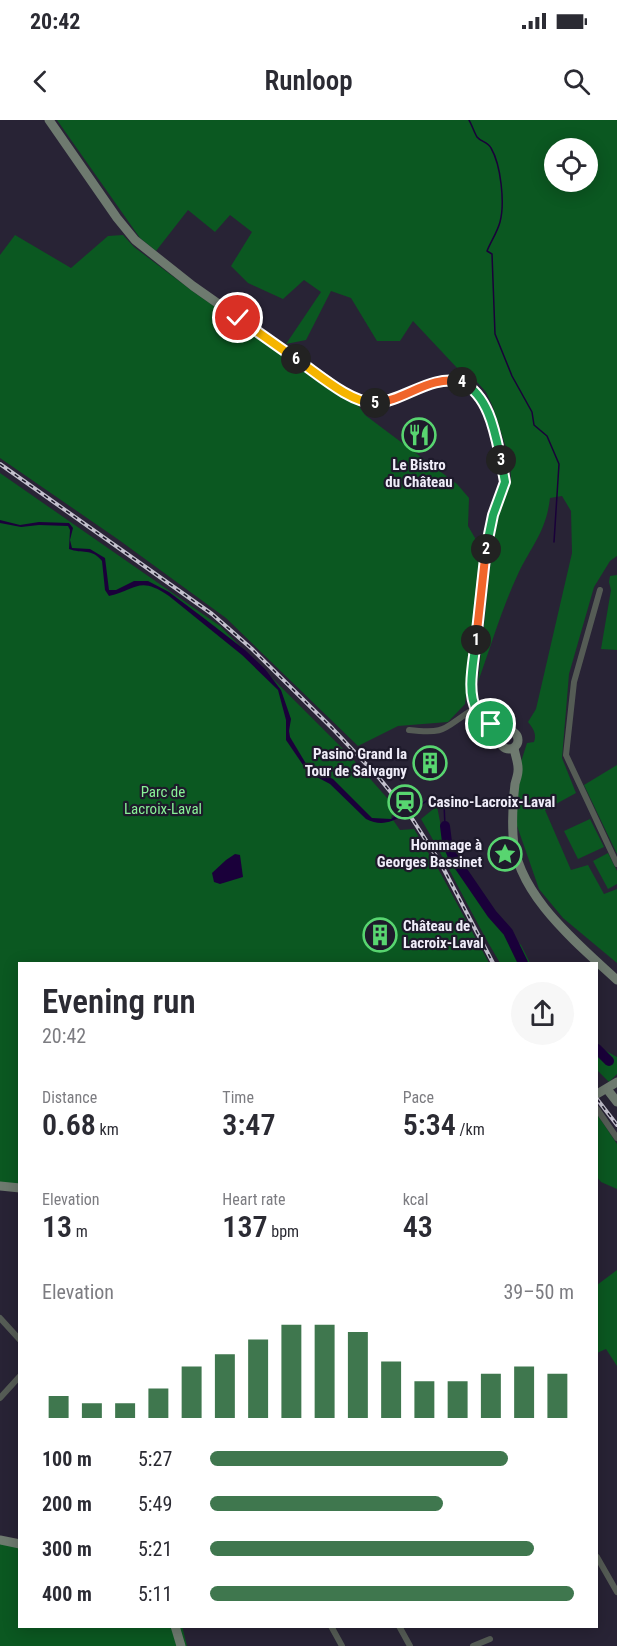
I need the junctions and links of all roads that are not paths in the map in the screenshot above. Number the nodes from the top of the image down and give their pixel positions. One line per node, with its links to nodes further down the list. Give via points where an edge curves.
1 (49, 120): 3 (street, via 135,240 193,286 350,396 365,403 380,403 447,379 461,381 481,397 497,441 505,482 489,528 484,567 472,682)
2 (600, 590): 7 (street, via 574,682 566,755)
3 (477, 711): 4 (street, via 441,731); 5 (street)
4 (409, 730)
5 (503, 734): 6 (street, via 501,745); 6 (street, via 514,732 518,736 518,744)
6 (511, 749): 8 (street, via 518,771 513,843 516,859 526,882 545,908)
7 (617, 864)
8 (597, 962)
9 (598, 963): 10 (street)
10 (617, 980)
11 (614, 1087): 12 (street); 13 (street)
12 (598, 1094)
13 (617, 1102)
14 (598, 1110): 15 (street)
15 (617, 1138)
16 (0, 1186): 17 (street)
17 (18, 1188)
18 (0, 1318): 19 (street)
19 (18, 1338)
20 (18, 1378): 21 (street)
21 (0, 1398)
22 (0, 1539): 23 (street)
23 (18, 1544)
24 (598, 1559): 25 (street)
25 (617, 1592)
26 (176, 1628): 30 (street)
27 (332, 1628): 31 (street)
28 (400, 1628): 32 (street)
29 (489, 1639): 33 (street)
30 (181, 1646)
31 (342, 1646)
32 (410, 1646)
33 (472, 1646)

